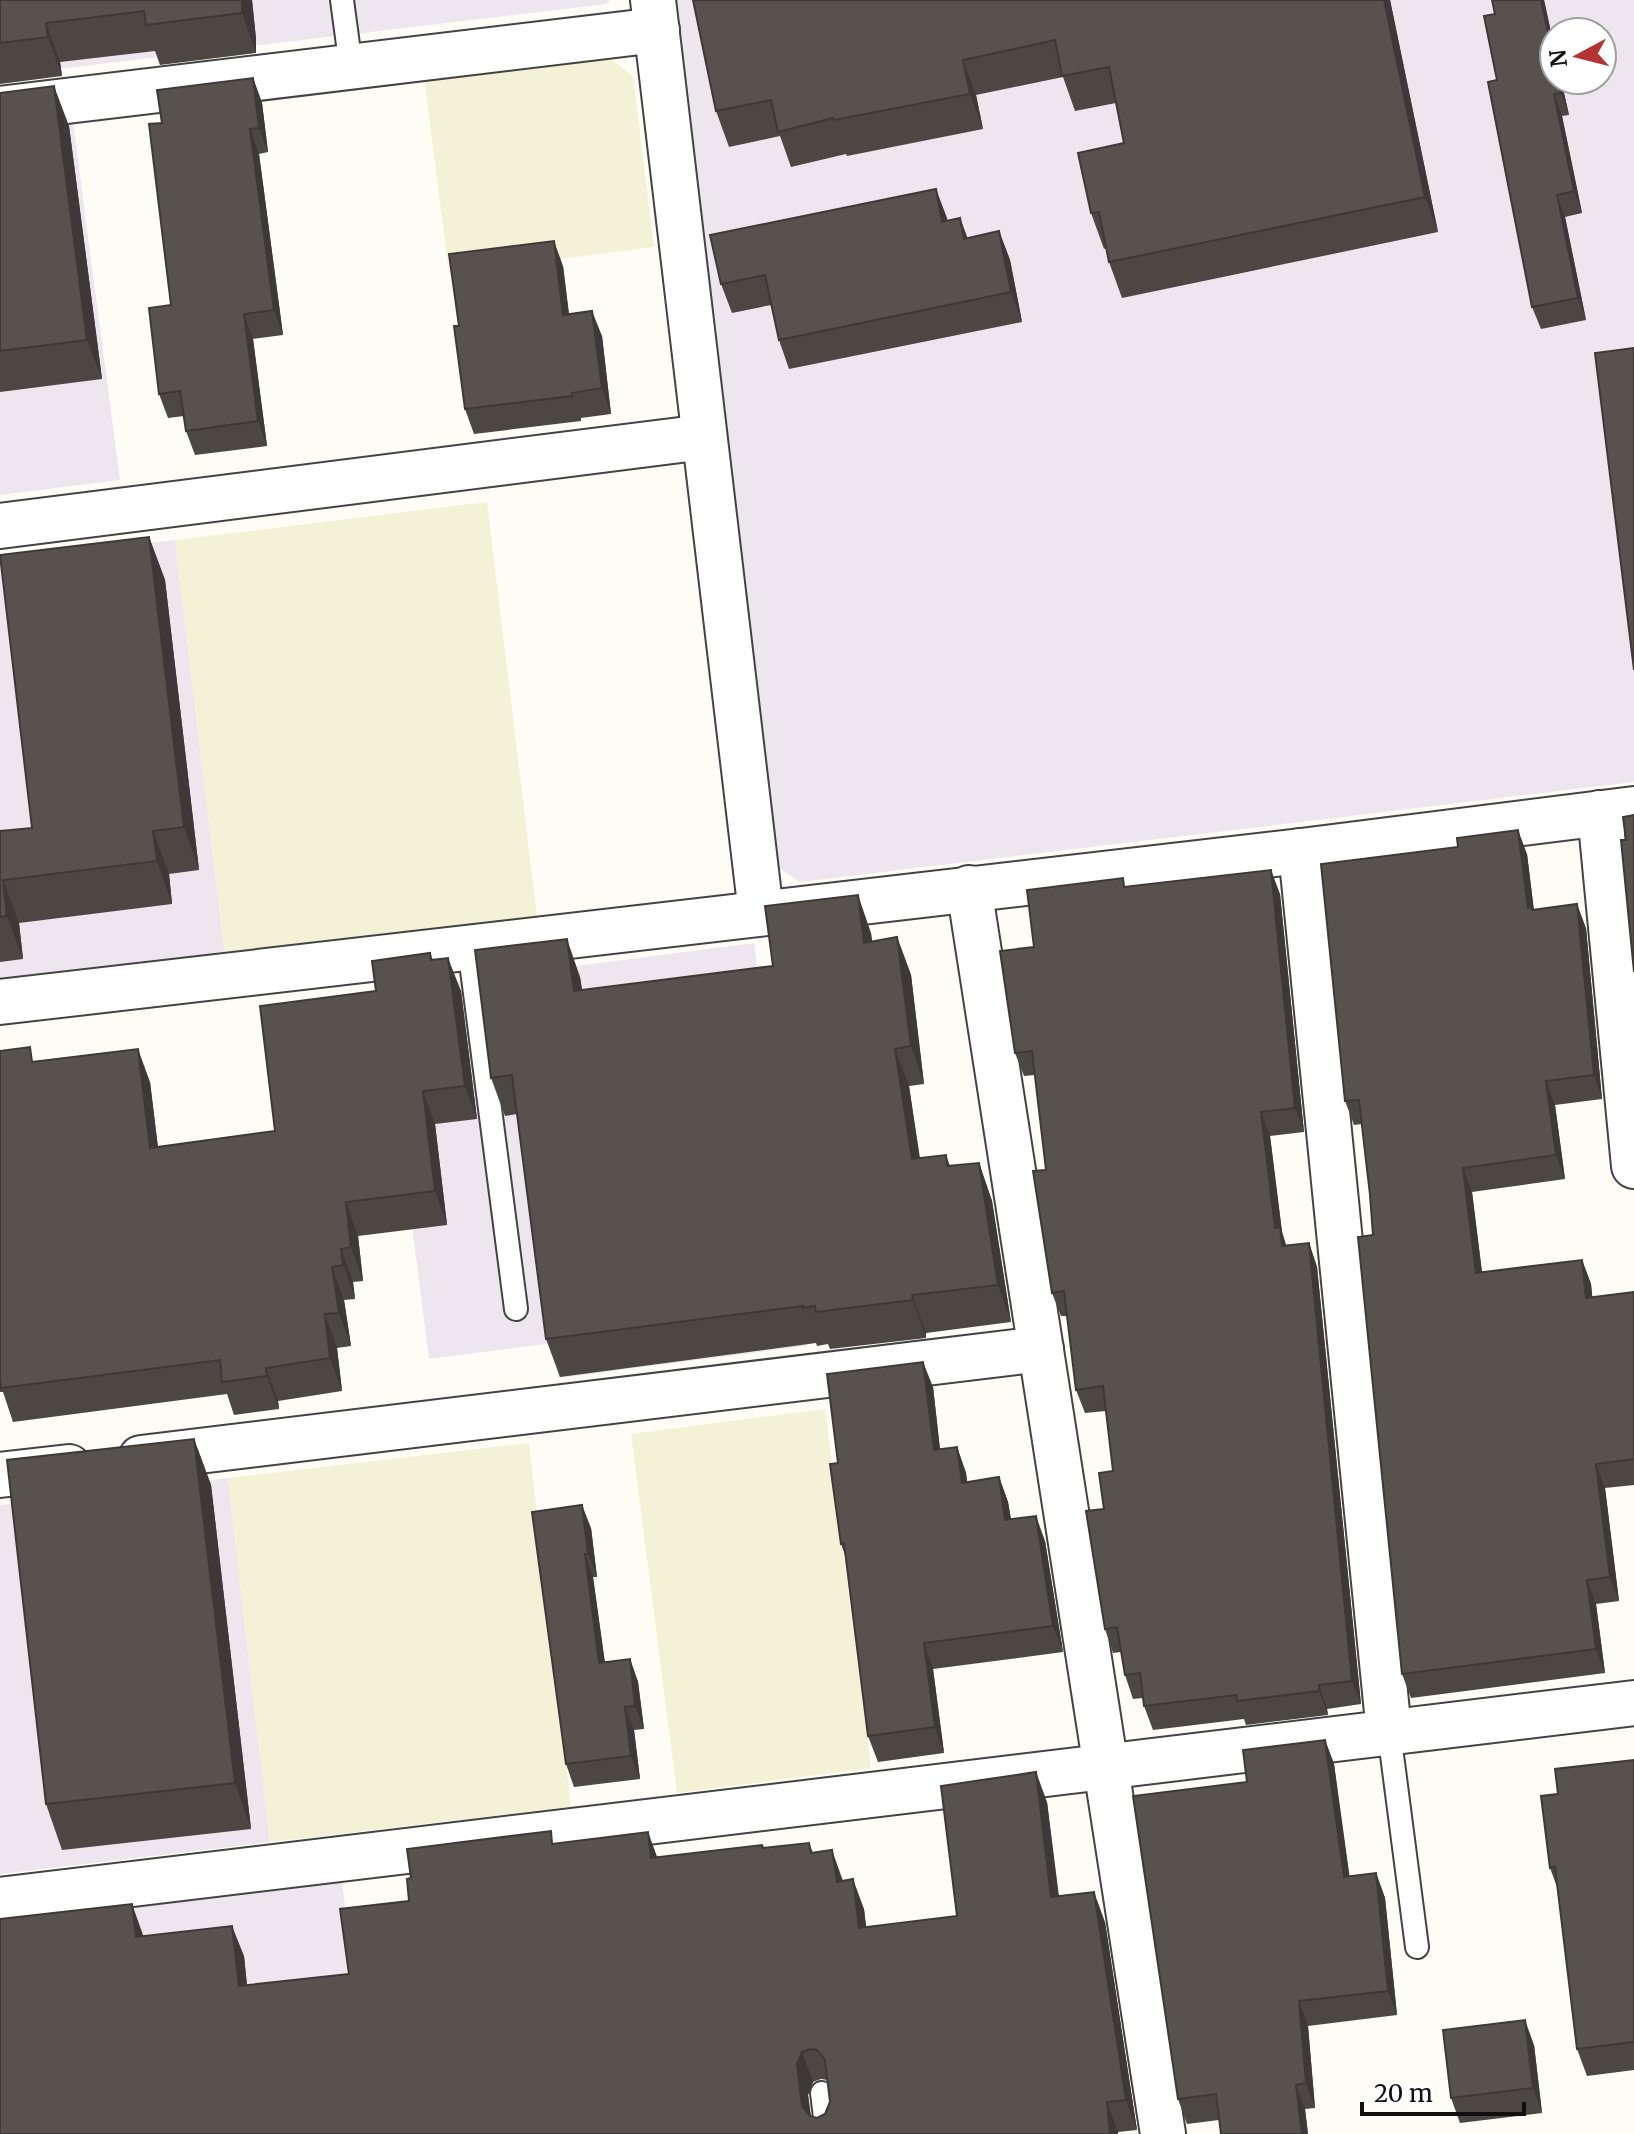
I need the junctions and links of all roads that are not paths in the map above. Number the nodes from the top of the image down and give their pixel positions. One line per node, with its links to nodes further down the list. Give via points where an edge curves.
1 (342, 0): 3 (lane)
2 (655, 15): 3 (street); 5 (street)
3 (351, 67): 4 (street)
4 (0, 109)
5 (704, 437): 6 (street); 10 (street)
6 (0, 526)
7 (1617, 811): 8 (street); 13 (street)
8 (1301, 851): 9 (street); 18 (street)
9 (969, 888): 10 (street); 15 (street)
10 (761, 913): 11 (street)
11 (469, 947): 12 (street); 14 (lane)
12 (0, 1002)
13 (1634, 1166)
14 (516, 1309)
15 (1041, 1349): 16 (street); 19 (street)
16 (0, 1475)
17 (1634, 1703): 18 (street)
18 (1389, 1732): 19 (street); 21 (lane)
19 (1106, 1769): 20 (street); 24 (street)
20 (0, 1900)
21 (1417, 1947)
22 (822, 2093): 23 (lane)
23 (827, 2134)
24 (1163, 2134)

